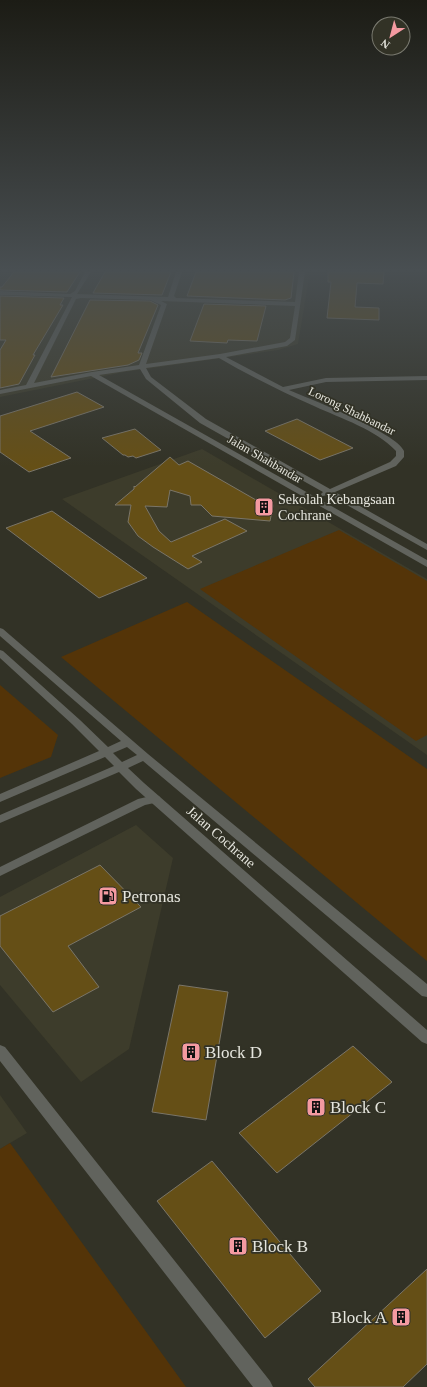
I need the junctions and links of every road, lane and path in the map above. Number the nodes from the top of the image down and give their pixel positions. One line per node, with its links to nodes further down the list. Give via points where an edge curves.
1 (54, 337): 8 (street)
2 (152, 337): 5 (street)
3 (293, 337): 4 (street, via 287,344)
4 (220, 356): 5 (street); 9 (street, Lorong Shahbandar)
5 (142, 366): 6 (street); 11 (street, Jalan Shahbandar, via 148,378 203,421)
6 (92, 374): 8 (street); 12 (street, Jalan Shahbandar)
7 (427, 378): 9 (street, via 326,380)
8 (29, 386): 10 (street)
9 (282, 389): 11 (street, Lorong Shahbandar, via 376,433 394,443 400,451 400,458 393,464)
10 (0, 392)
11 (329, 492): 12 (street, Lorong Shahbandar); 13 (street, Jalan Shahbandar)
12 (312, 499): 14 (street, Jalan Shahbandar)
13 (427, 547)
14 (427, 564)
15 (0, 631): 17 (street, Jalan Cochrane)
16 (0, 653): 18 (street, Jalan Cochrane)
17 (128, 742): 18 (street); 19 (street, Jalan Cochrane)
18 (106, 753): 20 (street, Jalan Cochrane); 21 (street)
19 (144, 756): 20 (street); 25 (street, Jalan Cochrane)
20 (122, 767): 22 (street, Jalan Cochrane); 23 (street)
21 (0, 798)
22 (155, 799): 24 (street, via 142,802); 26 (street, Jalan Cochrane)
23 (0, 819)
24 (0, 872)
25 (427, 992)
26 (427, 1038)
27 (0, 1051): 28 (street)
28 (264, 1387)

